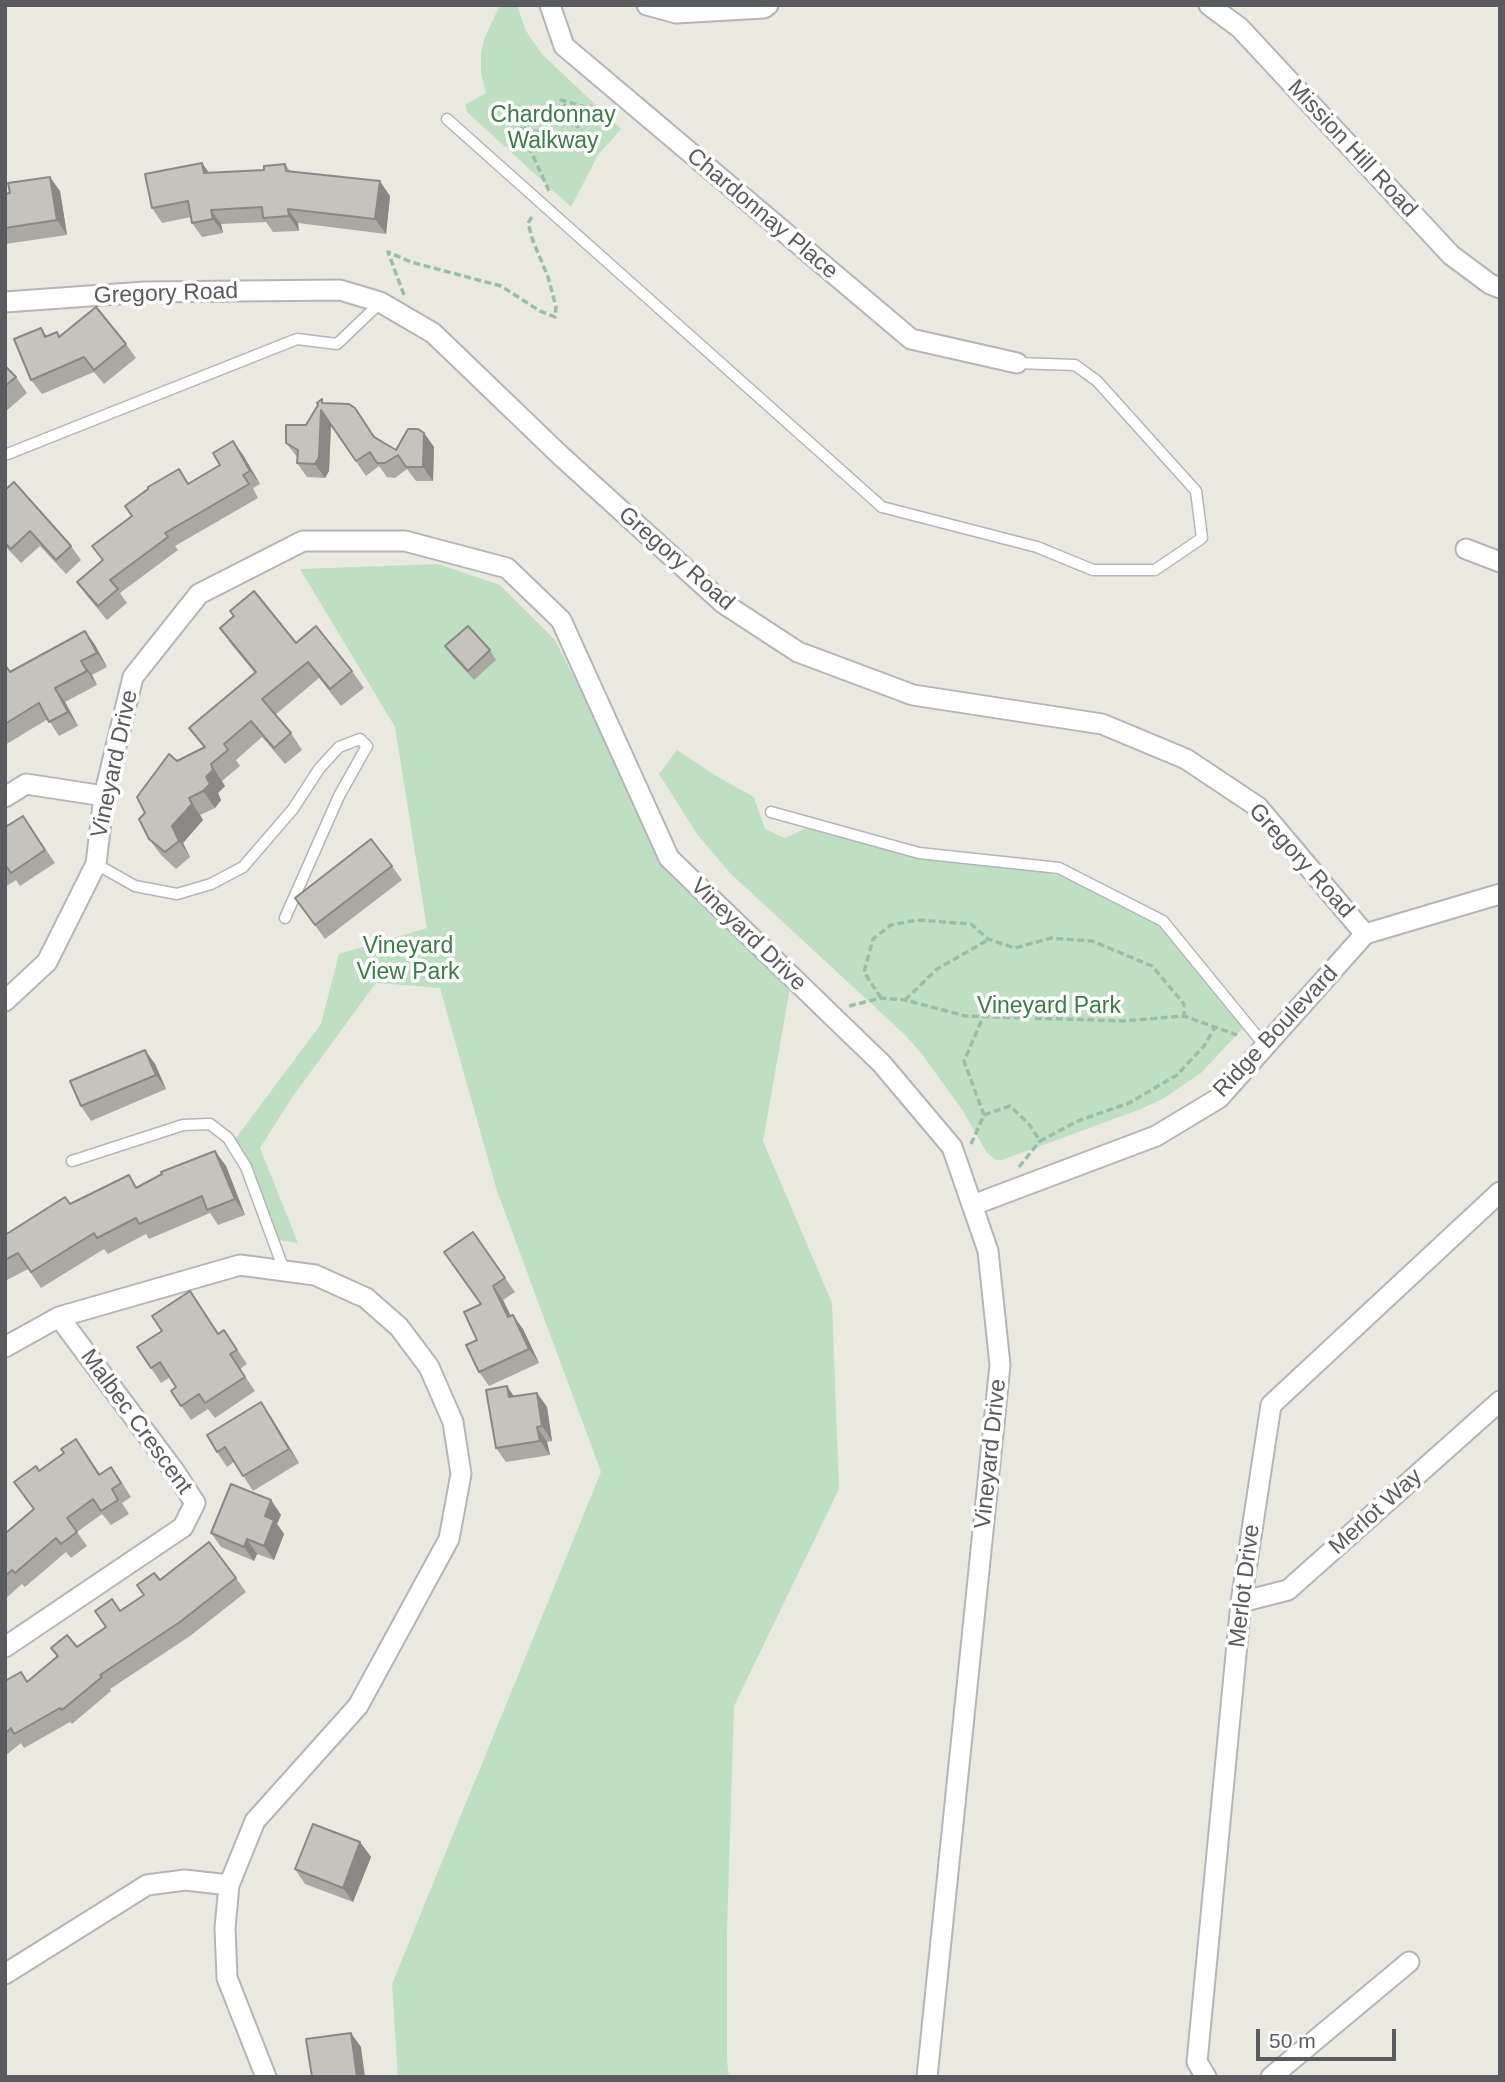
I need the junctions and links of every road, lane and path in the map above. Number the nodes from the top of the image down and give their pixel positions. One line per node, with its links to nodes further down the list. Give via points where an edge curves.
1 (550, 5): 5 (street, Chardonnay Place, via 564,46)
2 (647, 5): 4 (street, via 676,13)
3 (1209, 5): 8 (street, Mission Hill Road, via 1240,28 1451,255)
4 (764, 6)
5 (638, 109): 7 (path, via 629,120 561,100 591,148 520,127 550,192); 12 (street, Chardonnay Place, via 911,339)
6 (447, 120): 7 (lane)
7 (541, 203): 11 (path, via 528,223 556,307 555,317 501,286 388,252 404,296); 12 (lane, via 882,507 1037,547 1093,570 1155,570 1202,538 1196,491 1097,381 1075,365)
8 (1500, 288)
9 (5, 302): 10 (street, Gregory Road, via 145,292 340,290)
10 (380, 302): 11 (street, Gregory Road); 13 (lane, via 337,344 297,339)
11 (400, 314): 22 (street, Gregory Road, via 433,333 723,603 798,652 913,695 1102,724 1186,759 1258,807)
12 (1017, 363)
13 (5, 456)
14 (1466, 549): 15 (street)
15 (1500, 562)
16 (104, 796): 17 (street, via 26,784); 19 (street, Vineyard Drive); 27 (street, Vineyard Drive, via 133,677 199,594 303,541 405,541 507,568 561,620 669,858)
17 (5, 797)
18 (771, 812): 31 (lane, via 919,853 1059,868 1163,921)
19 (96, 864): 21 (lane, via 135,886 177,894 211,884 243,867 293,809 319,769 340,747 360,739 366,746); 26 (street, Vineyard Drive, via 47,962)
20 (1500, 894): 22 (street)
21 (285, 918)
22 (1366, 934): 31 (street, Ridge Boulevard)
23 (988, 939): 24 (path, via 971,924 917,920 891,925 873,939 864,972); 25 (path, via 937,969); 28 (path, via 1016,948 1051,938 1092,941 1152,966 1184,1004)
24 (881, 998): 25 (path); 27 (path)
25 (905, 1000): 29 (path)
26 (5, 1001)
27 (828, 1012): 34 (street, Vineyard Drive, via 882,1064 952,1147)
28 (1184, 1016): 29 (path, via 1124,1021); 30 (path)
29 (983, 1017): 32 (path, via 964,1061)
30 (1215, 1027): 31 (path); 32 (path, via 1177,1075 1129,1103 1077,1121 1040,1141 1010,1106)
31 (1265, 1046): 36 (street, Ridge Boulevard, via 1219,1098 1156,1136)
32 (984, 1115): 34 (path, via 973,1142)
33 (72, 1161): 37 (lane, via 183,1125 210,1124 228,1139 246,1167)
34 (957, 1162): 36 (street, Vineyard Drive)
35 (1500, 1192): 41 (street, Merlot Drive, via 1271,1405)
36 (973, 1205): 47 (street, Vineyard Drive, via 988,1251 1000,1365)
37 (284, 1270): 38 (street, via 240,1265); 43 (street, via 315,1275 366,1298 399,1327 429,1367 453,1422 461,1474 449,1539 359,1706 255,1821)
38 (59, 1317): 39 (street); 42 (street, Malbec Crescent, via 195,1503 183,1527)
39 (5, 1347)
40 (1500, 1401): 41 (street, Merlot Way, via 1288,1590)
41 (1241, 1602): 48 (street, Merlot Drive, via 1197,2062)
42 (5, 1647)
43 (229, 1885): 45 (street, via 185,1880 147,1885); 46 (street, via 227,1978)
44 (1409, 1962): 49 (street)
45 (5, 1974)
46 (267, 2077)
47 (928, 2077)
48 (1206, 2077)
49 (1271, 2077)

